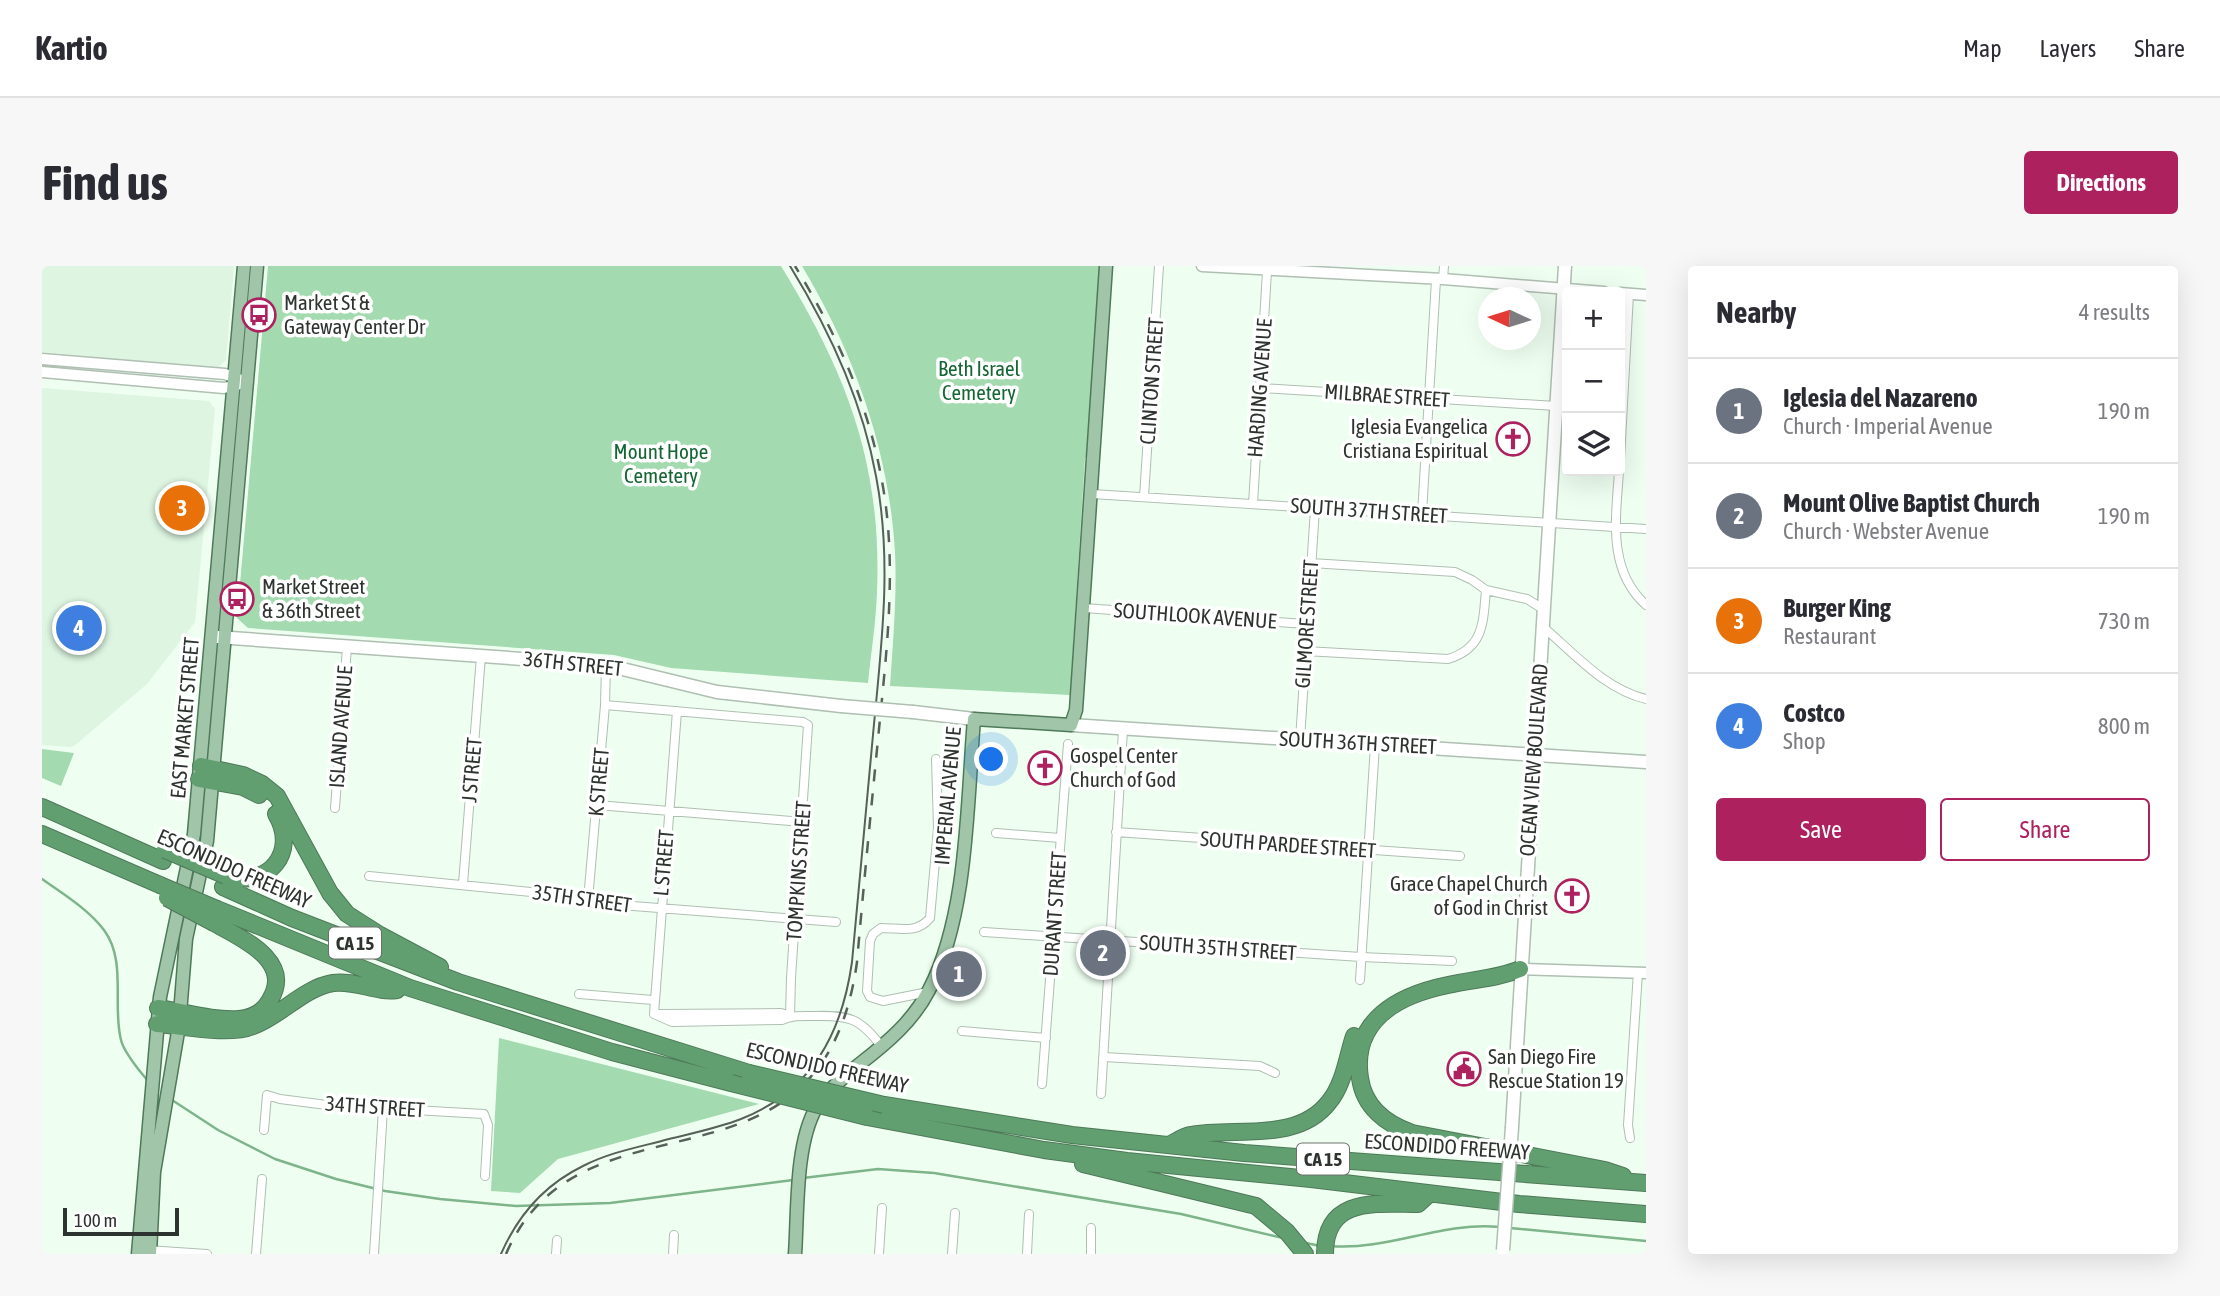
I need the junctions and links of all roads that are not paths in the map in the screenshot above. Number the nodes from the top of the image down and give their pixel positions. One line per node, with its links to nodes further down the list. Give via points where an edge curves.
1 (244, 266): 20 (main road, EAST MARKET STREET)
2 (257, 266): 21 (main road, EAST MARKET STREET)
3 (1106, 266): 27 (main road)
4 (1159, 266): 28 (street, CLINTON STREET)
5 (1202, 266): 6 (street)
6 (1215, 266): 10 (street)
7 (1444, 266): 11 (street)
8 (1565, 266): 12 (main road, OCEAN VIEW BOULEVARD)
9 (1326, 269): 10 (street); 11 (street)
10 (1268, 271): 22 (street, HARDING AVENUE)
11 (1440, 280): 13 (street); 23 (street)
12 (1564, 287)
13 (1562, 290)
14 (1625, 293): 15 (street)
15 (1646, 295)
16 (1562, 319): 24 (main road, OCEAN VIEW BOULEVARD)
17 (1623, 350): 25 (street)
18 (42, 359): 20 (street, via 225,374)
19 (42, 372): 20 (street, via 223,388)
20 (234, 382): 21 (street); 42 (main road, EAST MARKET STREET)
21 (247, 382): 43 (main road, EAST MARKET STREET)
22 (1260, 388): 23 (street, MILBRAE STREET); 29 (street, HARDING AVENUE)
23 (1429, 399): 24 (street, MILBRAE STREET); 31 (street)
24 (1556, 406): 32 (main road, OCEAN VIEW BOULEVARD)
25 (1621, 413)
26 (1619, 476): 33 (street)
27 (1093, 494): 28 (street, SOUTH 37TH STREET); 38 (main road)
28 (1144, 497): 29 (street, SOUTH 37TH STREET)
29 (1253, 504): 30 (street, SOUTH 37TH STREET)
30 (1315, 508): 31 (street, SOUTH 37TH STREET); 35 (street, GILMORE STREET)
31 (1422, 514): 32 (street, SOUTH 37TH STREET)
32 (1549, 522): 33 (street, SOUTH 37TH STREET); 39 (main road, OCEAN VIEW BOULEVARD)
33 (1616, 527): 34 (street, SOUTH 37TH STREET); 37 (street, via 1623,576)
34 (1646, 529)
35 (1311, 563): 36 (street, via 1455,572); 40 (street, GILMORE STREET)
36 (1486, 590): 39 (street, via 1527,599); 45 (street, via 1479,636 1461,655 1448,659)
37 (1646, 605)
38 (1084, 608): 40 (street, SOUTHLOOK AVENUE); 53 (main road, via 1078,699)
39 (1543, 609): 41 (main road, OCEAN VIEW BOULEVARD)
40 (1306, 624): 45 (street, GILMORE STREET)
41 (1542, 626): 48 (street, via 1595,673); 58 (main road, OCEAN VIEW BOULEVARD)
42 (212, 636): 43 (main road, 36TH STREET); 61 (main road, EAST MARKET STREET)
43 (226, 638): 44 (main road, 36TH STREET); 61 (main road, EAST MARKET STREET)
44 (346, 647): 46 (main road, 36TH STREET); 64 (street, ISLAND AVENUE)
45 (1305, 651): 55 (street, GILMORE STREET)
46 (481, 656): 47 (main road, 36TH STREET); 75 (street, J STREET)
47 (607, 665): 49 (street, K STREET); 51 (main road, 36TH STREET, bridge, via 717,692)
48 (1646, 699)
49 (606, 705): 50 (street, 36TH STREET); 62 (street, K STREET)
50 (677, 711): 52 (street, 36TH STREET); 65 (street, L STREET)
51 (974, 719): 53 (main road, IMPERIAL AVENUE); 90 (main road, IMPERIAL AVENUE, via 959,888)
52 (808, 725): 66 (street, TOMPKINS STREET)
53 (1071, 725): 54 (main road, SOUTH 36TH STREET)
54 (1123, 730): 55 (main road, SOUTH 36TH STREET); 67 (street)
55 (1300, 740): 57 (main road, SOUTH 36TH STREET)
56 (1068, 744): 70 (street, DURANT STREET)
57 (1376, 745): 58 (main road, SOUTH 36TH STREET); 71 (street)
58 (1535, 755): 60 (main road, SOUTH 36TH STREET); 86 (main road, OCEAN VIEW BOULEVARD)
59 (936, 759): 90 (street, via 938,828 930,918 915,929 881,928 873,934 867,991 883,1001)
60 (1646, 762)
61 (207, 773): 74 (highway, via 254,791 274,810 284,833 284,846 271,870 250,880); 91 (highway, via 243,775 262,784 276,796 347,914); 94 (main road, EAST MARKET STREET); 96 (main road, EAST MARKET STREET, via 207,841 186,939)
62 (597, 805): 65 (street); 76 (street, K STREET)
63 (42, 807): 74 (highway, ESCONDIDO FREEWAY / CA 15)
64 (335, 807)
65 (669, 809): 66 (street); 77 (street, L STREET)
66 (803, 822): 79 (street, TOMPKINS STREET)
67 (1116, 832): 71 (street, SOUTH PARDEE STREET); 83 (street)
68 (996, 833): 70 (street)
69 (42, 834): 78 (highway, bridge, via 74,848 85,864 159,889)
70 (1060, 838): 82 (street, DURANT STREET)
71 (1369, 850): 72 (street, SOUTH PARDEE STREET); 84 (street)
72 (1460, 856)
73 (369, 876): 75 (street, 35TH STREET)
74 (224, 882): 91 (highway, ESCONDIDO FREEWAY / CA 15, via 292,918)
75 (463, 884): 76 (street, 35TH STREET)
76 (588, 900): 77 (street, 35TH STREET)
77 (660, 909): 79 (street, 35TH STREET); 93 (street, L STREET)
78 (215, 916): 89 (highway, ESCONDIDO FREEWAY / CA 15); 96 (highway, via 264,954 274,969 273,995 263,1010 252,1016)
79 (795, 919): 80 (street, 35TH STREET); 95 (street, TOMPKINS STREET)
80 (836, 922)
81 (984, 932): 82 (street, SOUTH 35TH STREET)
82 (1054, 937): 83 (street, SOUTH 35TH STREET); 98 (street, DURANT STREET)
83 (1109, 942): 84 (street, SOUTH 35TH STREET); 100 (street)
84 (1362, 957): 85 (street, SOUTH 35TH STREET); 88 (street)
85 (1452, 961)
86 (1520, 969): 87 (street); 107 (highway, via 1504,966 1440,976 1374,1007 1354,1037 1330,1102 1314,1118 1287,1129 1188,1135); 111 (highway, via 1417,993 1378,1014 1366,1031 1358,1063 1368,1101 1380,1116 1412,1133 1605,1170); 122 (main road, OCEAN VIEW BOULEVARD, bridge)
87 (1642, 973): 106 (street)
88 (1360, 980)
89 (410, 988): 96 (highway, via 393,991 351,982 331,983 250,1027 233,1030); 108 (highway, ESCONDIDO FREEWAY / CA 15, bridge, via 612,1052 731,1083 867,1117)
90 (928, 992): 99 (main road, IMPERIAL AVENUE, via 914,1015)
91 (489, 993): 107 (highway, ESCONDIDO FREEWAY / CA 15, bridge, via 749,1073 884,1105)
92 (579, 994): 93 (street)
93 (653, 1000): 95 (street, L STREET, via 654,1014 672,1022 782,1020)
94 (158, 1016): 96 (highway); 121 (main road, EAST MARKET STREET)
95 (790, 1016): 99 (street, via 846,1016)
96 (180, 1019): 121 (main road, EAST MARKET STREET)
97 (962, 1031): 98 (street)
98 (1046, 1038): 102 (street, DURANT STREET)
99 (882, 1046): 128 (main road, IMPERIAL AVENUE, via 817,1107 804,1140)
100 (1104, 1057): 101 (street, via 1260,1066); 103 (street)
101 (1275, 1073)
102 (1042, 1084)
103 (1101, 1094)
104 (383, 1109): 105 (street, 34TH STREET, via 267,1095); 109 (street, 34TH STREET, via 484,1114 488,1125); 125 (street)
105 (264, 1130)
106 (1630, 1138)
107 (1168, 1145): 111 (highway, ESCONDIDO FREEWAY / CA 15)
108 (1044, 1150): 112 (highway, ESCONDIDO FREEWAY / CA 15); 133 (highway, via 1074,1162 1256,1206)
109 (485, 1176)
110 (261, 1179): 124 (street)
111 (1645, 1183)
112 (1429, 1194): 116 (highway, ESCONDIDO FREEWAY / CA 15); 120 (highway, via 1418,1204 1365,1204 1340,1213)
113 (882, 1208): 129 (street)
114 (955, 1213): 130 (street)
115 (1029, 1214): 131 (street)
116 (1646, 1214)
117 (1091, 1228): 132 (street)
118 (674, 1235): 127 (street)
119 (557, 1240): 126 (street)
120 (1325, 1247)
121 (144, 1252): 123 (street)
122 (1503, 1252)
123 (207, 1254)
124 (256, 1254)
125 (374, 1254)
126 (556, 1254)
127 (673, 1254)
128 (795, 1254)
129 (879, 1254)
130 (952, 1254)
131 (1027, 1254)
132 (1091, 1254)
133 (1305, 1254)

